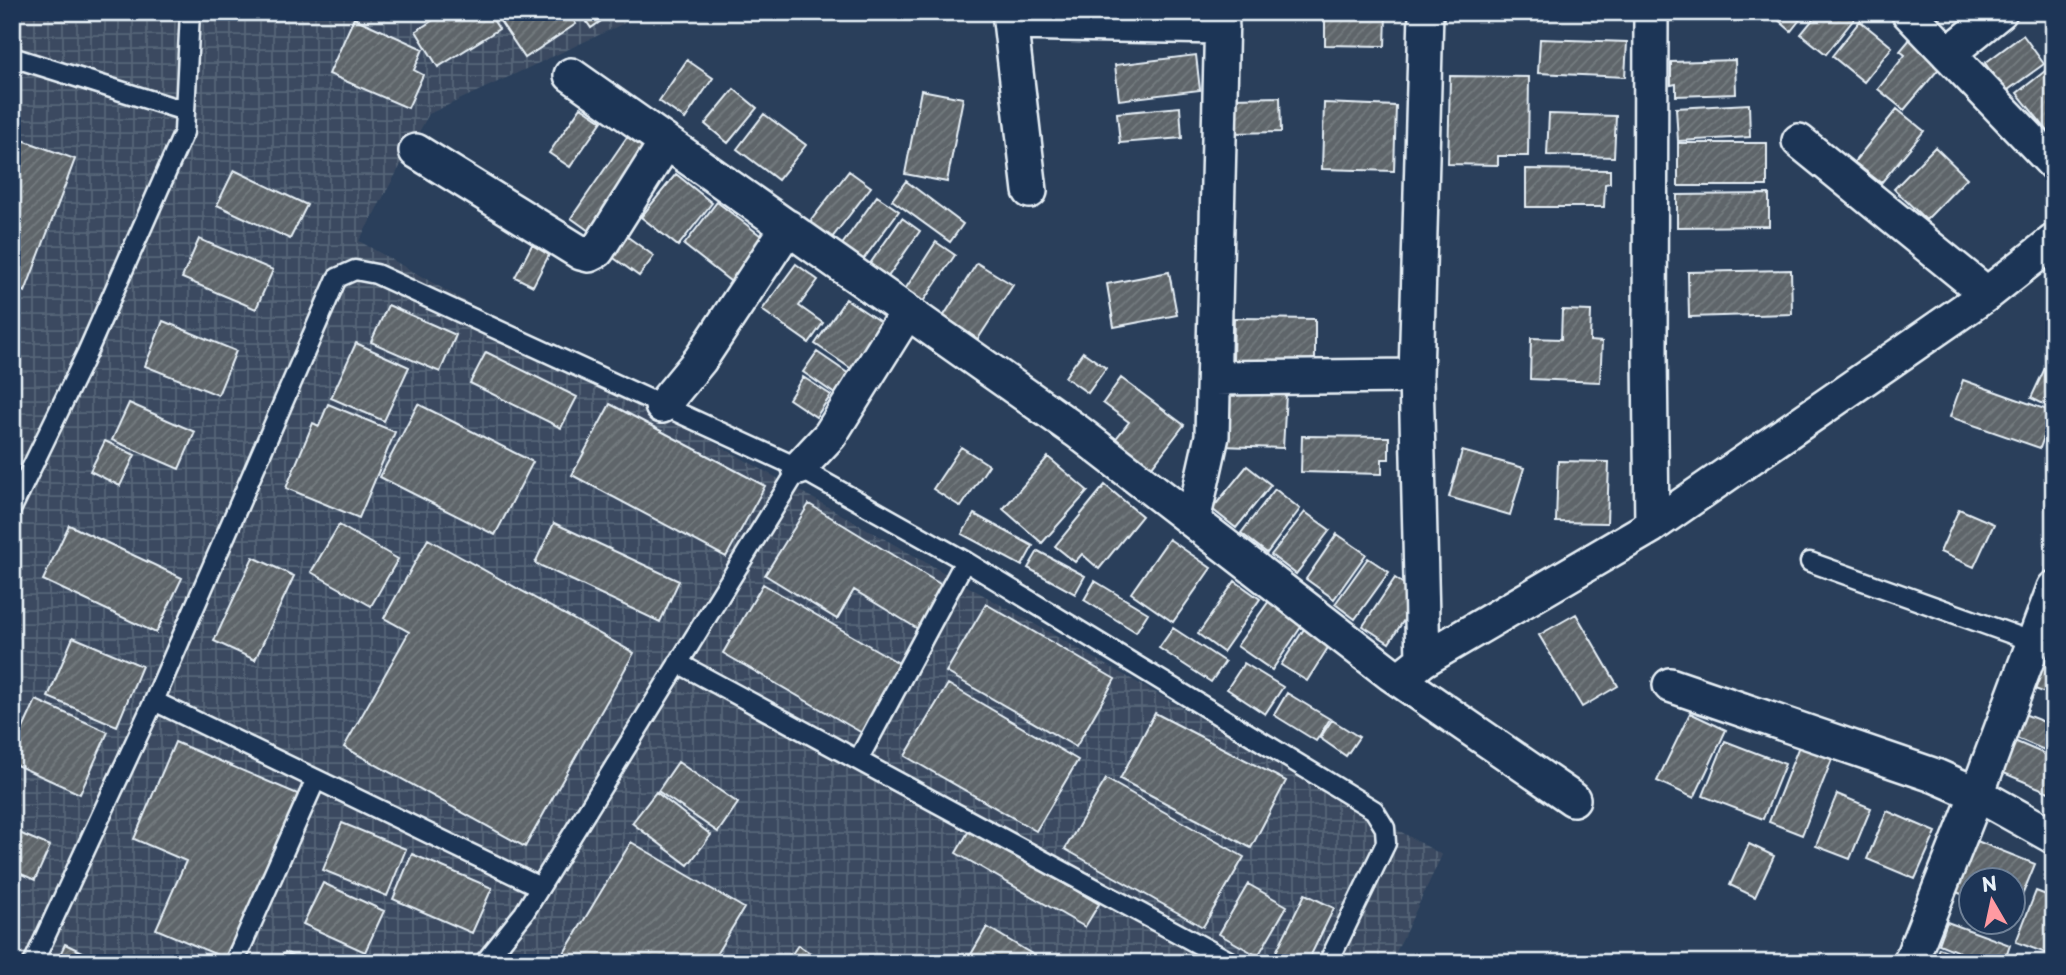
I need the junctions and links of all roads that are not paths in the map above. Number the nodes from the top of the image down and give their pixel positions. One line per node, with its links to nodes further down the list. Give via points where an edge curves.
1 (191, 12): 11 (lane)
2 (1426, 12): 21 (street)
3 (1651, 12): 27 (street)
4 (1908, 12): 8 (street)
5 (2000, 12): 8 (street)
6 (1010, 18): 7 (street); 16 (street)
7 (1222, 20): 22 (street)
8 (1948, 54): 15 (street)
9 (12, 57): 11 (lane)
10 (571, 75): 13 (street)
11 (184, 111): 25 (lane, via 184,132 86,355)
12 (1800, 141): 19 (street)
13 (666, 142): 14 (street, via 597,250 589,255); 17 (street)
14 (416, 151)
15 (2054, 164)
16 (1030, 191)
17 (788, 227): 20 (street); 23 (street, via 700,360)
18 (2054, 241): 19 (street)
19 (1987, 294): 27 (street)
20 (907, 312): 24 (street, via 830,435); 26 (street, via 1078,432)
21 (1416, 376): 22 (street); 33 (street)
22 (1214, 378): 26 (street, via 1212,436)
23 (662, 405): 24 (lane); 35 (lane, via 376,274 355,270 337,278)
24 (799, 468): 28 (lane); 32 (lane)
25 (14, 498)
26 (1193, 521): 33 (street)
27 (1652, 526): 33 (street)
28 (964, 561): 36 (lane); 46 (lane, via 1374,810 1385,828 1386,843)
29 (1810, 562): 31 (lane)
30 (2054, 589): 31 (street)
31 (2034, 642): 38 (street)
32 (678, 663): 36 (lane); 41 (lane)
33 (1411, 670): 39 (street)
34 (1670, 685): 38 (street)
35 (154, 701): 37 (lane); 42 (lane)
36 (858, 760): 45 (lane)
37 (316, 779): 41 (lane); 43 (lane)
38 (1977, 794): 40 (street); 47 (street)
39 (1573, 799)
40 (2054, 837)
41 (540, 887): 44 (lane)
42 (33, 963)
43 (234, 963)
44 (484, 963)
45 (1233, 963)
46 (1328, 963)
47 (1910, 963)

